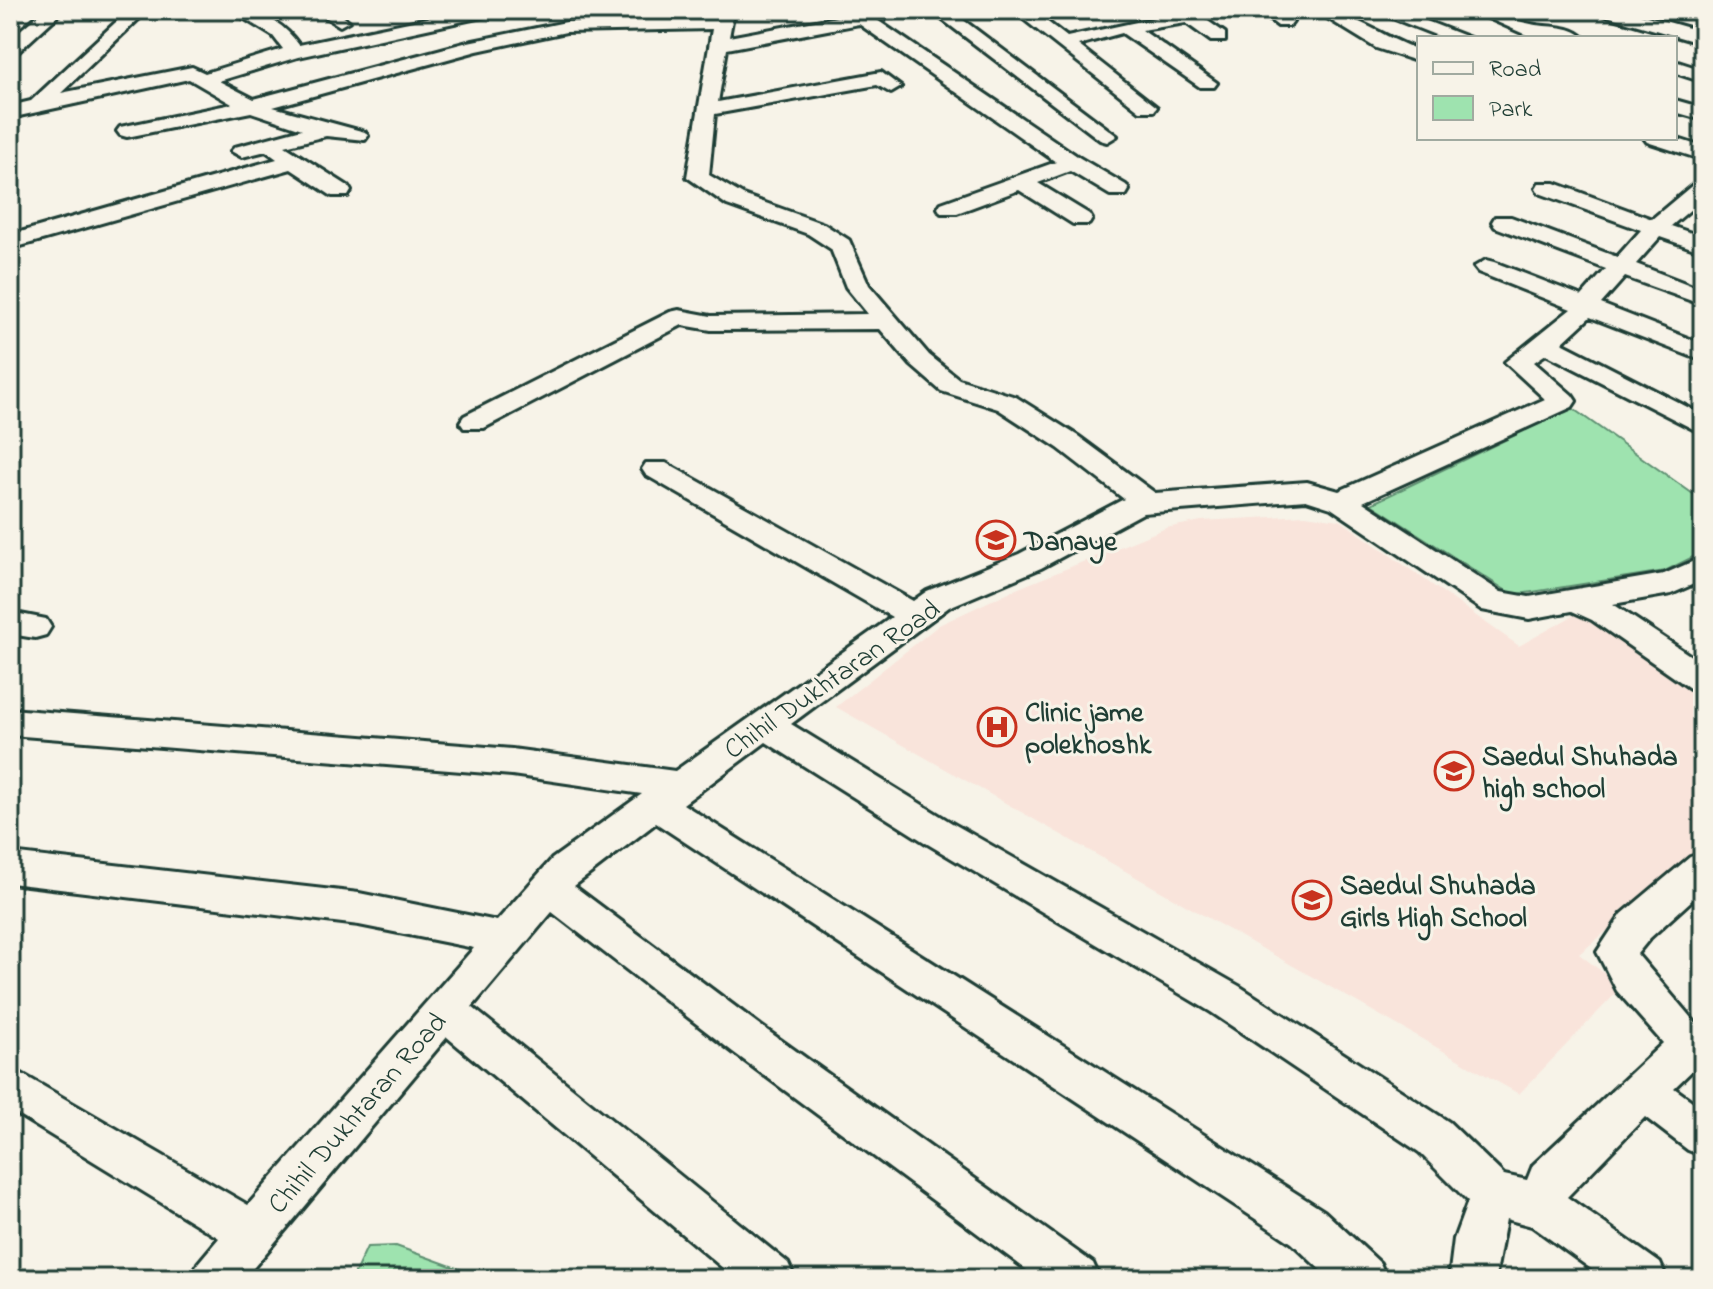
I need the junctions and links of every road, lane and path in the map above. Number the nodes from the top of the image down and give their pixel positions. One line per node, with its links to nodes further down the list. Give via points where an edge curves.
1 (55, 10): 26 (street)
2 (139, 10): 34 (street)
3 (239, 10): 27 (street, via 280,32)
4 (323, 10): 17 (street)
5 (491, 10): 27 (street)
6 (903, 10): 15 (street)
7 (939, 10): 44 (street)
8 (1021, 10): 25 (street)
9 (1266, 10): 18 (street)
10 (1323, 10): 28 (street, via 1383,44)
11 (1381, 10): 21 (street)
12 (1479, 10): 22 (street, via 1531,31)
13 (1606, 10): 24 (street)
14 (1185, 13): 20 (street); 23 (street)
15 (862, 18): 19 (street); 50 (street)
16 (1703, 19): 24 (street)
17 (340, 21)
18 (1284, 22)
19 (722, 26): 35 (street, via 566,27); 38 (street)
20 (1125, 27): 25 (street); 32 (street)
21 (1455, 36)
22 (1568, 36)
23 (1218, 37)
24 (1688, 37)
25 (1065, 43): 36 (street)
26 (10, 49)
27 (294, 52): 31 (street)
28 (1417, 55)
29 (1677, 68): 30 (street)
30 (1703, 76)
31 (202, 80): 34 (street, via 192,73); 35 (street)
32 (1207, 83)
33 (891, 87): 38 (street, via 881,78)
34 (37, 105): 39 (street)
35 (252, 106): 41 (street); 42 (street)
36 (1147, 107)
37 (1677, 107): 40 (street)
38 (706, 110): 66 (street, via 698,177 735,200 816,229 841,245 858,287)
39 (10, 112)
40 (1703, 114)
41 (324, 130): 43 (street); 46 (street)
42 (127, 131)
43 (358, 136)
44 (1107, 136)
45 (1660, 140): 48 (street)
46 (269, 145): 47 (street); 49 (street)
47 (242, 151)
48 (1703, 154)
49 (291, 162): 54 (street); 60 (street)
50 (1072, 163): 51 (street); 53 (street)
51 (1021, 182): 56 (street); 57 (street)
52 (1547, 188): 59 (street)
53 (1118, 190)
54 (340, 191)
55 (1700, 194): 59 (street)
56 (949, 208)
57 (1081, 219)
58 (1503, 222): 62 (street)
59 (1656, 227): 61 (street); 62 (street)
60 (10, 242)
61 (1703, 245)
62 (1621, 264): 64 (street); 65 (street)
63 (1486, 267): 65 (street)
64 (1703, 298)
65 (1587, 307): 67 (street); 68 (street)
66 (888, 321): 69 (street, via 711,323 679,317); 73 (street, via 920,360 950,385 1007,403)
67 (1545, 344): 70 (street); 72 (street, via 1518,362 1563,401)
68 (1703, 353)
69 (474, 422)
70 (1703, 426)
71 (656, 469): 76 (street)
72 (1341, 501): 73 (street, Chihil Dukhtaran Road, via 1307,491); 75 (street, Chihil Dukhtaran Road, via 1493,602 1529,608)
73 (1149, 503): 76 (street, Chihil Dukhtaran Road, via 1137,504 1030,561 938,599)
74 (1703, 567): 75 (street, Chihil Dukhtaran Road, via 1671,583)
75 (1575, 600): 77 (street, via 1603,612)
76 (915, 616): 79 (street, Chihil Dukhtaran Road)
77 (1703, 680)
78 (10, 722): 80 (street, via 512,762)
79 (765, 724): 80 (street, Chihil Dukhtaran Road); 90 (street, via 939,833 1225,999 1434,1137)
80 (667, 795): 83 (street, Chihil Dukhtaran Road, via 565,870); 97 (street, via 1308,1227)
81 (10, 868): 84 (street, via 359,909)
82 (1703, 868): 86 (street, via 1636,926 1616,952 1626,977)
83 (549, 888): 84 (street, Chihil Dukhtaran Road); 96 (street)
84 (504, 940): 85 (street, Chihil Dukhtaran Road)
85 (444, 1009): 92 (street, Chihil Dukhtaran Road); 95 (street)
86 (1696, 1050): 88 (street)
87 (10, 1087): 92 (street)
88 (1642, 1090): 89 (street); 91 (street, via 1549,1180)
89 (1703, 1135)
90 (1492, 1194): 91 (street); 94 (street, via 1477,1239)
91 (1542, 1206): 98 (street)
92 (252, 1233): 93 (street, Chihil Dukhtaran Road)
93 (221, 1276)
94 (1475, 1277)
95 (772, 1279)
96 (1077, 1279)
97 (1364, 1279)
98 (1644, 1279)

